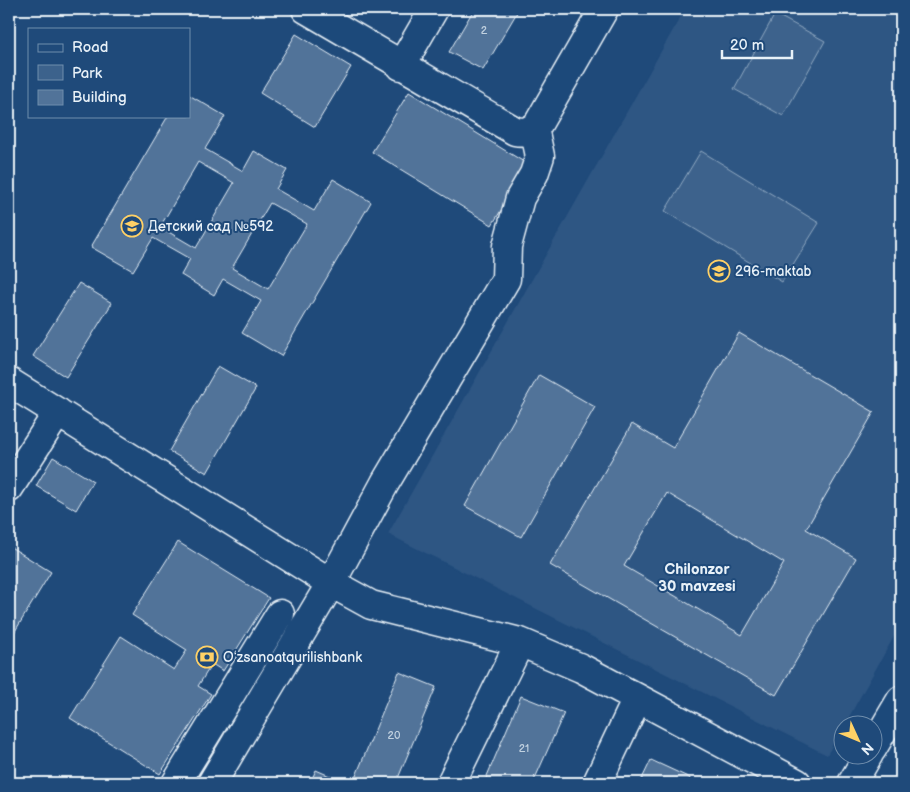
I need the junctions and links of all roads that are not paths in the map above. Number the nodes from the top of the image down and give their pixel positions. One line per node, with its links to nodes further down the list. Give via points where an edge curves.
1 (306, 9): 4 (lane)
2 (434, 9): 4 (lane)
3 (604, 9): 5 (lane)
4 (401, 66): 5 (lane, via 515,131)
5 (534, 128): 9 (lane, via 540,156 520,198 506,246 506,279 385,483)
6 (9, 382): 7 (lane)
7 (58, 412): 8 (lane); 9 (lane)
8 (9, 488)
9 (331, 583): 11 (lane, via 371,605); 17 (lane)
10 (280, 614): 16 (lane)
11 (520, 642): 12 (lane, via 581,668); 18 (lane)
12 (637, 699): 19 (lane); 20 (lane)
13 (901, 700): 14 (lane)
14 (882, 732)
15 (863, 764): 21 (lane)
16 (176, 783)
17 (212, 783)
18 (451, 783)
19 (597, 783)
20 (796, 783)
21 (852, 783)

